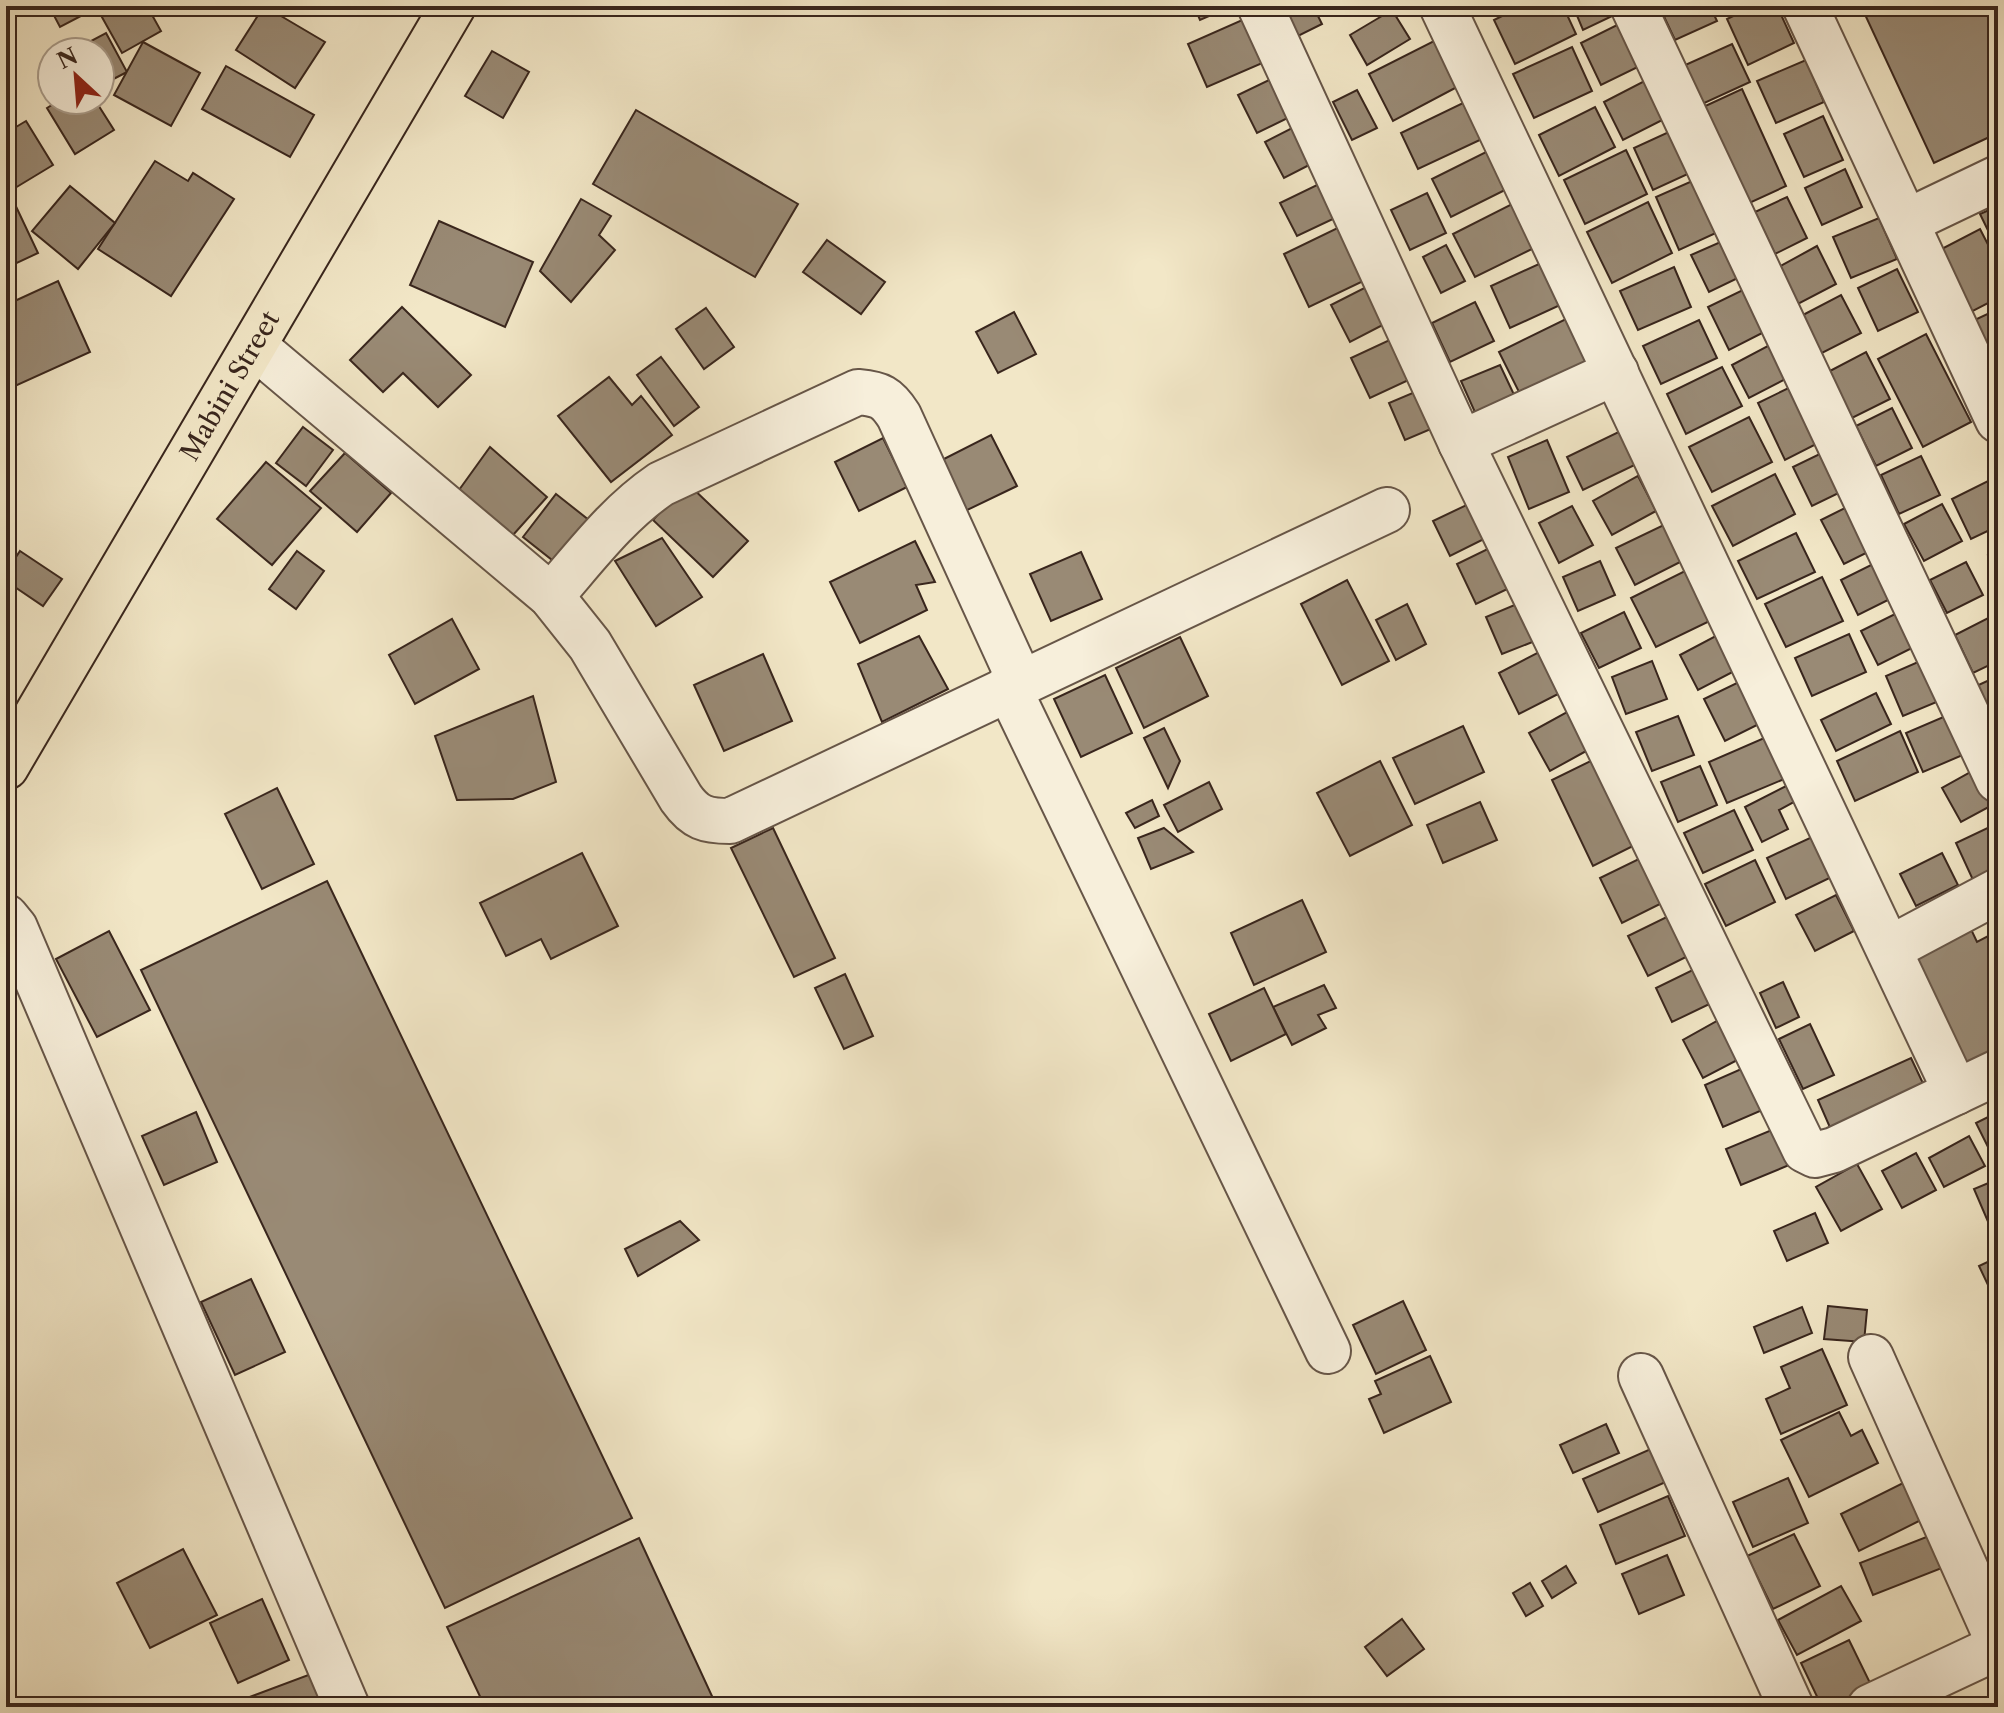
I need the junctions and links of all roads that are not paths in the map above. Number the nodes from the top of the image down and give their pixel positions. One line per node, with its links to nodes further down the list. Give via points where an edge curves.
1 (453, 6): 8 (main road, Mabini Street)
2 (1260, 6): 11 (street)
3 (1442, 6): 9 (street)
4 (1633, 6): 16 (street)
5 (1805, 6): 7 (street)
6 (1998, 178): 7 (street)
7 (1906, 222): 10 (street)
8 (254, 346): 13 (street); 15 (main road, Mabini Street)
9 (1616, 372): 11 (street); 19 (street)
10 (1998, 420)
11 (1461, 443): 21 (street, via 1805,1150 1815,1155 1834,1150)
12 (1387, 510): 14 (street)
13 (551, 596): 14 (street, via 590,645 681,798 693,814 709,821 730,821); 14 (street, via 614,523 661,484 858,392 879,393 899,416)
14 (1014, 684): 22 (street)
15 (6, 767)
16 (1998, 780)
17 (1998, 891): 19 (street)
18 (6, 917): 27 (street)
19 (1889, 949): 21 (street)
20 (1998, 1072): 21 (street)
21 (1956, 1092)
22 (1328, 1351)
23 (1871, 1357): 25 (street)
24 (1641, 1376): 28 (street)
25 (1998, 1641)
26 (1998, 1647): 29 (street)
27 (347, 1707)
28 (1791, 1707)
29 (1870, 1707)

